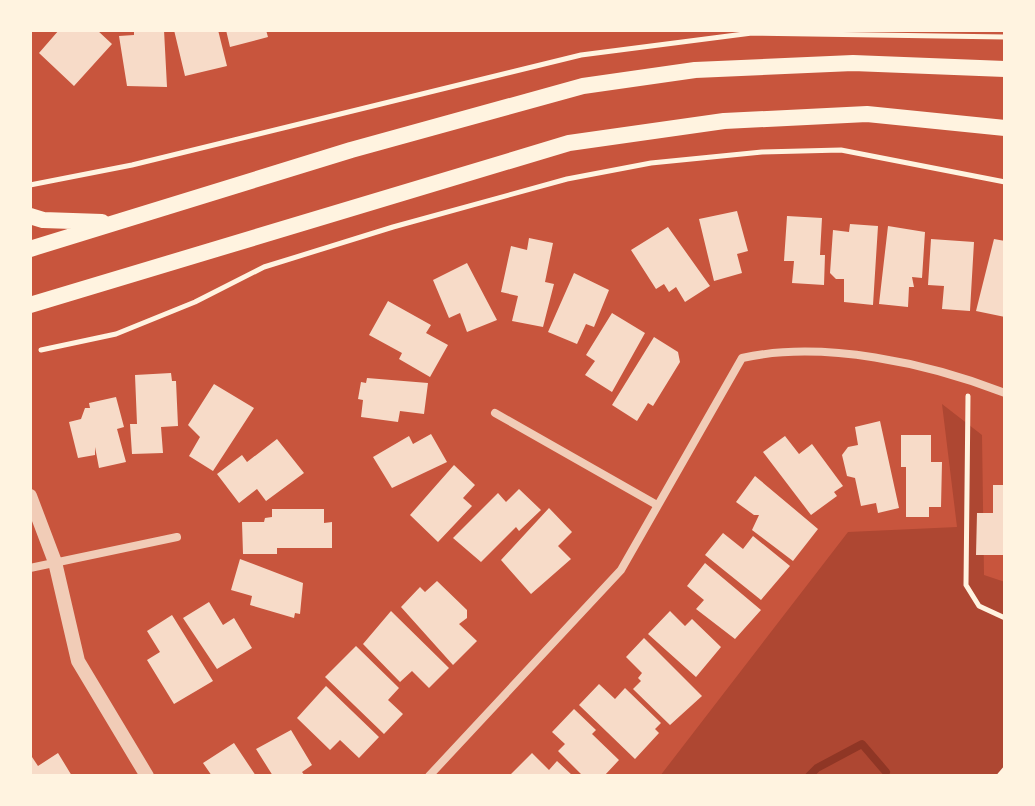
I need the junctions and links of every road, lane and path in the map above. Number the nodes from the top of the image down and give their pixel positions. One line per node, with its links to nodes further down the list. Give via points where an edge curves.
1 (1005, 69): 5 (main road, via 821,65 695,70 583,86)
2 (1005, 128): 7 (main road, via 867,114 724,121 569,143)
3 (1005, 182): 8 (path, via 841,150 651,163 567,179 365,236 264,267 116,334)
4 (30, 216): 5 (main road)
5 (116, 222): 6 (main road)
6 (30, 249)
7 (30, 305)
8 (41, 350)
9 (968, 379): 10 (street); 13 (street, via 820,351 777,350 742,358); 17 (path, via 966,585 979,606)
10 (1005, 393)
11 (495, 413): 13 (street)
12 (30, 496): 15 (street)
13 (657, 505): 20 (street, via 621,570)
14 (177, 537): 15 (street)
15 (55, 562): 16 (street); 19 (street, via 78,661)
16 (30, 568)
17 (1005, 618)
18 (1005, 769): 21 (path)
19 (147, 776)
20 (429, 776)
21 (999, 776)

